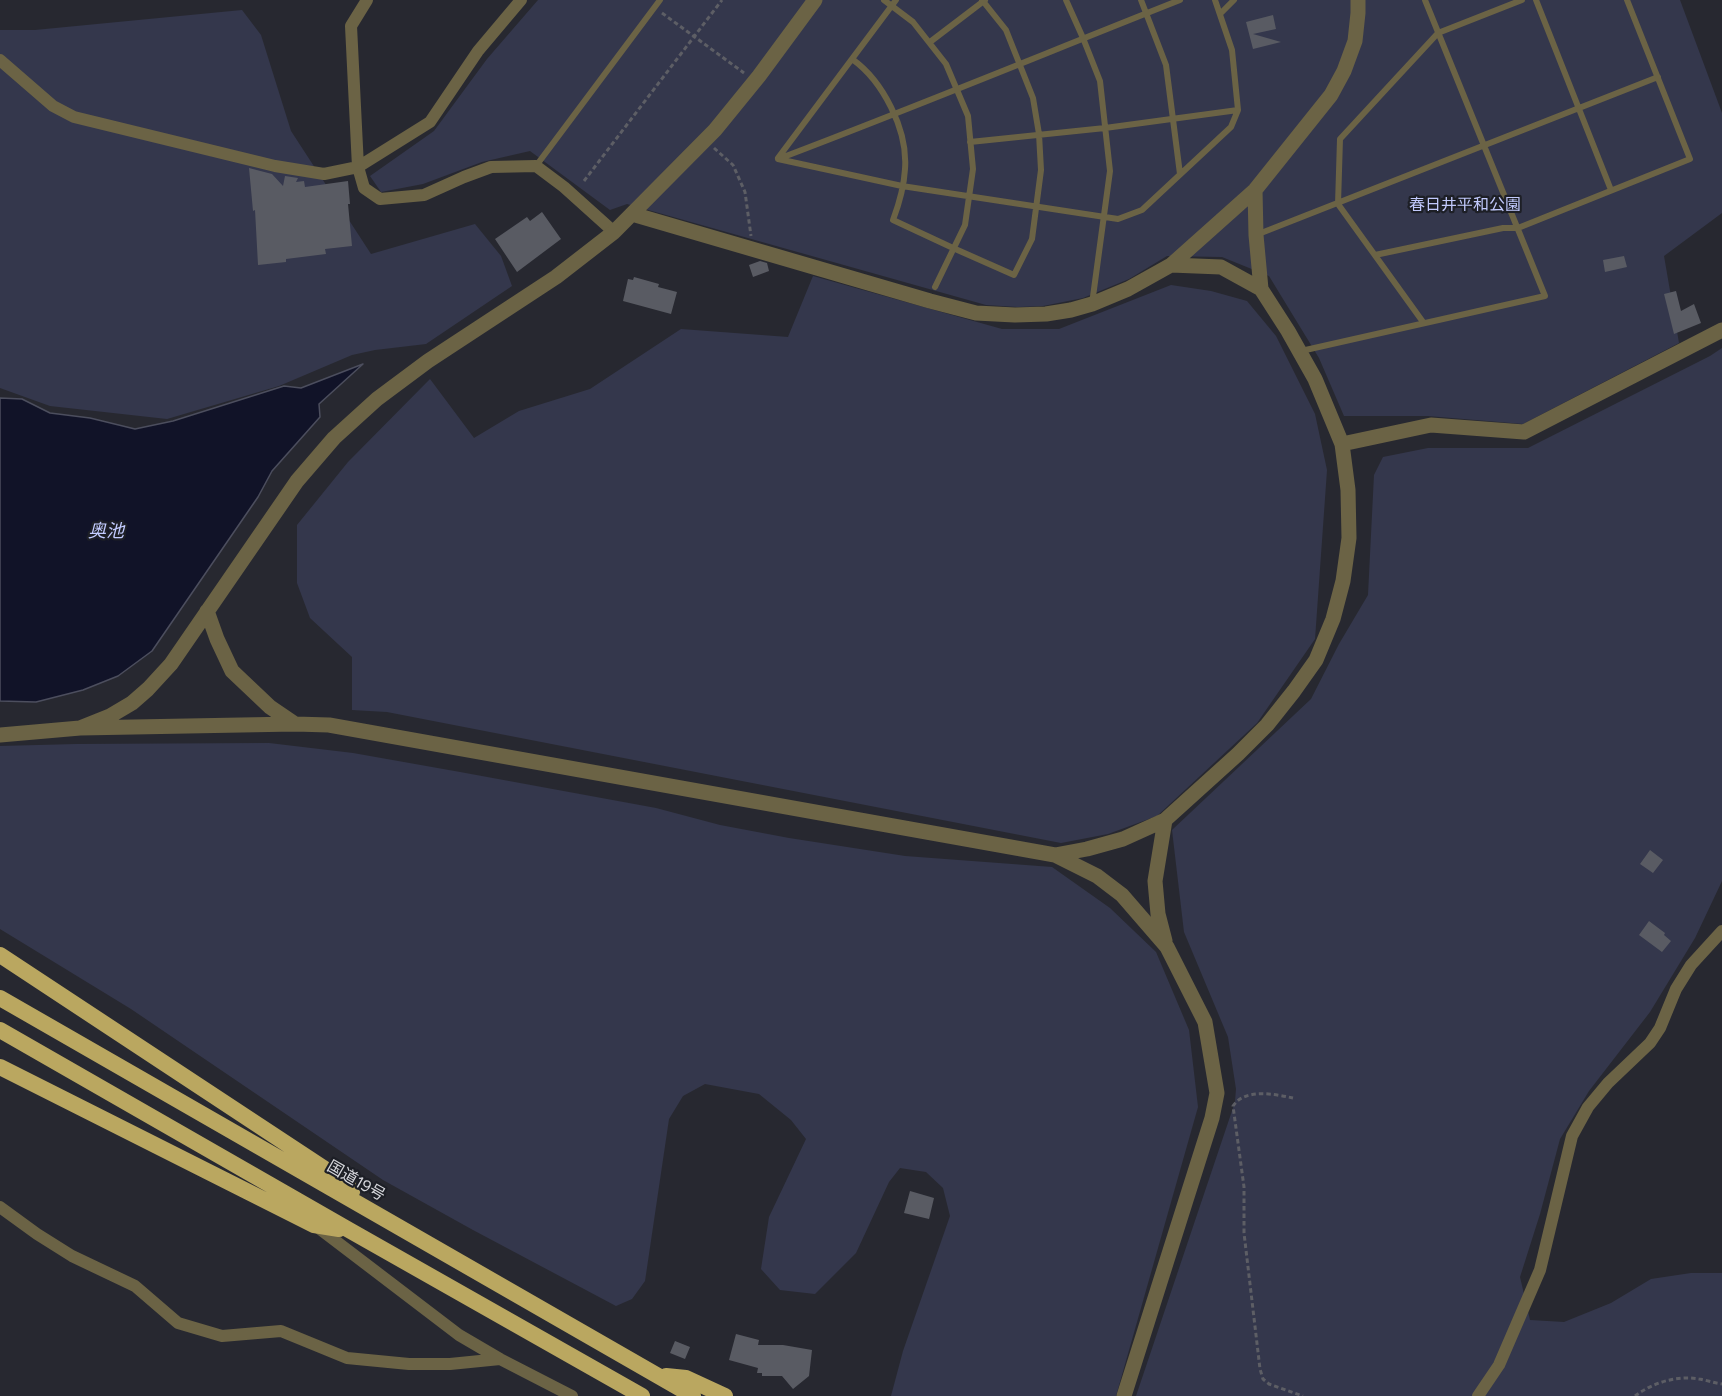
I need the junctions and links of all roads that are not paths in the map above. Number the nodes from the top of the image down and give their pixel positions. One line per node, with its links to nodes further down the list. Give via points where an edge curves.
1 (367, 0): 38 (street, via 351,26)
2 (521, 0): 38 (street, via 477,51 430,122)
3 (660, 0): 37 (lane)
4 (814, 0): 46 (street, via 715,130)
5 (884, 0): 17 (lane)
6 (1066, 0): 21 (lane)
7 (1141, 0): 18 (lane)
8 (1180, 0): 18 (lane)
9 (1215, 0): 19 (lane)
10 (1234, 0): 19 (lane)
11 (1358, 0): 41 (street, via 1355,41 1336,87)
12 (1425, 0): 20 (lane)
13 (1521, 0): 20 (lane)
14 (1536, 0): 28 (lane)
15 (1627, 0): 26 (lane)
16 (983, 1): 22 (lane); 25 (lane, via 1006,30)
17 (894, 3): 22 (lane); 23 (lane)
18 (1146, 13): 21 (lane); 31 (lane, via 1166,65)
19 (1220, 14): 29 (lane, via 1233,50)
20 (1438, 33): 35 (lane); 44 (lane, via 1340,138)
21 (1083, 38): 25 (lane); 32 (lane, via 1100,81)
22 (930, 42): 27 (lane, via 946,64)
23 (852, 59): 30 (lane, via 864,68); 36 (lane)
24 (0, 60): 38 (street, via 53,106 74,117 275,166 324,174)
25 (1018, 64): 27 (lane); 33 (lane, via 1033,98)
26 (1658, 77): 28 (lane); 42 (lane, via 1690,159)
27 (956, 90): 30 (lane); 34 (lane, via 968,116)
28 (1579, 108): 35 (lane); 42 (lane)
29 (1238, 110): 31 (lane); 39 (lane, via 1231,127)
30 (894, 115): 36 (lane); 40 (lane, via 904,157)
31 (1173, 120): 32 (lane); 39 (lane)
32 (1105, 128): 33 (lane); 47 (lane, via 1110,171)
33 (1039, 134): 34 (lane); 45 (lane, via 1041,170)
34 (970, 142): 43 (lane, via 973,169)
35 (1484, 146): 44 (lane); 48 (lane)
36 (778, 159): 40 (lane)
37 (536, 166): 38 (street, via 491,167 424,195 380,200 364,188); 49 (street)
38 (358, 167)
39 (1180, 174): 47 (lane, via 1142,210 1118,219)
40 (902, 186): 43 (lane); 51 (lane, via 893,220)
41 (1255, 190): 50 (street); 53 (street)
42 (1611, 190): 48 (lane)
43 (968, 197): 45 (lane); 51 (lane, via 965,225)
44 (1338, 204): 50 (lane); 52 (lane)
45 (1036, 206): 47 (lane); 51 (lane, via 1032,239 1014,275)
46 (632, 214): 49 (street); 56 (street, via 976,313 1046,314)
47 (1104, 216): 56 (lane)
48 (1518, 228): 52 (lane); 57 (lane, via 1545,296)
49 (614, 231): 61 (street, via 556,277 376,399 334,438 297,481)
50 (1256, 235): 55 (street)
51 (953, 249): 54 (lane)
52 (1375, 255): 57 (lane)
53 (1171, 266): 55 (street, via 1221,267); 56 (street)
54 (935, 287)
55 (1261, 288): 59 (street)
56 (1092, 304)
57 (1423, 322): 59 (lane)
58 (1722, 330): 60 (street, via 1524,432 1431,425)
59 (1300, 351): 60 (street)
60 (1342, 444): 65 (street, via 1349,538 1334,619 1316,660 1267,725)
61 (207, 611): 62 (street, via 232,671 270,708); 63 (street, via 171,664 148,689 110,716)
62 (295, 724): 63 (street); 66 (street, via 329,725)
63 (80, 728): 64 (street)
64 (0, 735)
65 (1165, 820): 66 (street, via 1123,838); 68 (street, via 1155,880 1158,914)
66 (1055, 855): 68 (street, via 1097,876 1122,895)
67 (1722, 931): 84 (street, via 1690,965 1650,1043 1608,1083 1588,1107 1572,1136 1540,1270 1499,1365)
68 (1167, 947): 83 (street, via 1205,1022 1217,1093)
69 (0, 955): 73 (highway, via 346,1183)
70 (0, 998): 73 (highway, 国道19号)
71 (0, 1030): 76 (highway)
72 (0, 1067): 75 (highway)
73 (360, 1204): 78 (highway, 国道19号)
74 (0, 1207): 77 (street, via 72,1256 135,1286 178,1323 222,1336 281,1331 347,1358 409,1364)
75 (314, 1225): 76 (highway); 77 (street, via 459,1335)
76 (349, 1230): 80 (highway)
77 (500, 1359): 79 (street)
78 (657, 1375): 81 (highway, 国道19号); 82 (highway, via 686,1378)
79 (568, 1395)
80 (642, 1396)
81 (693, 1396)
82 (725, 1396)
83 (1124, 1396)
84 (1478, 1396)

